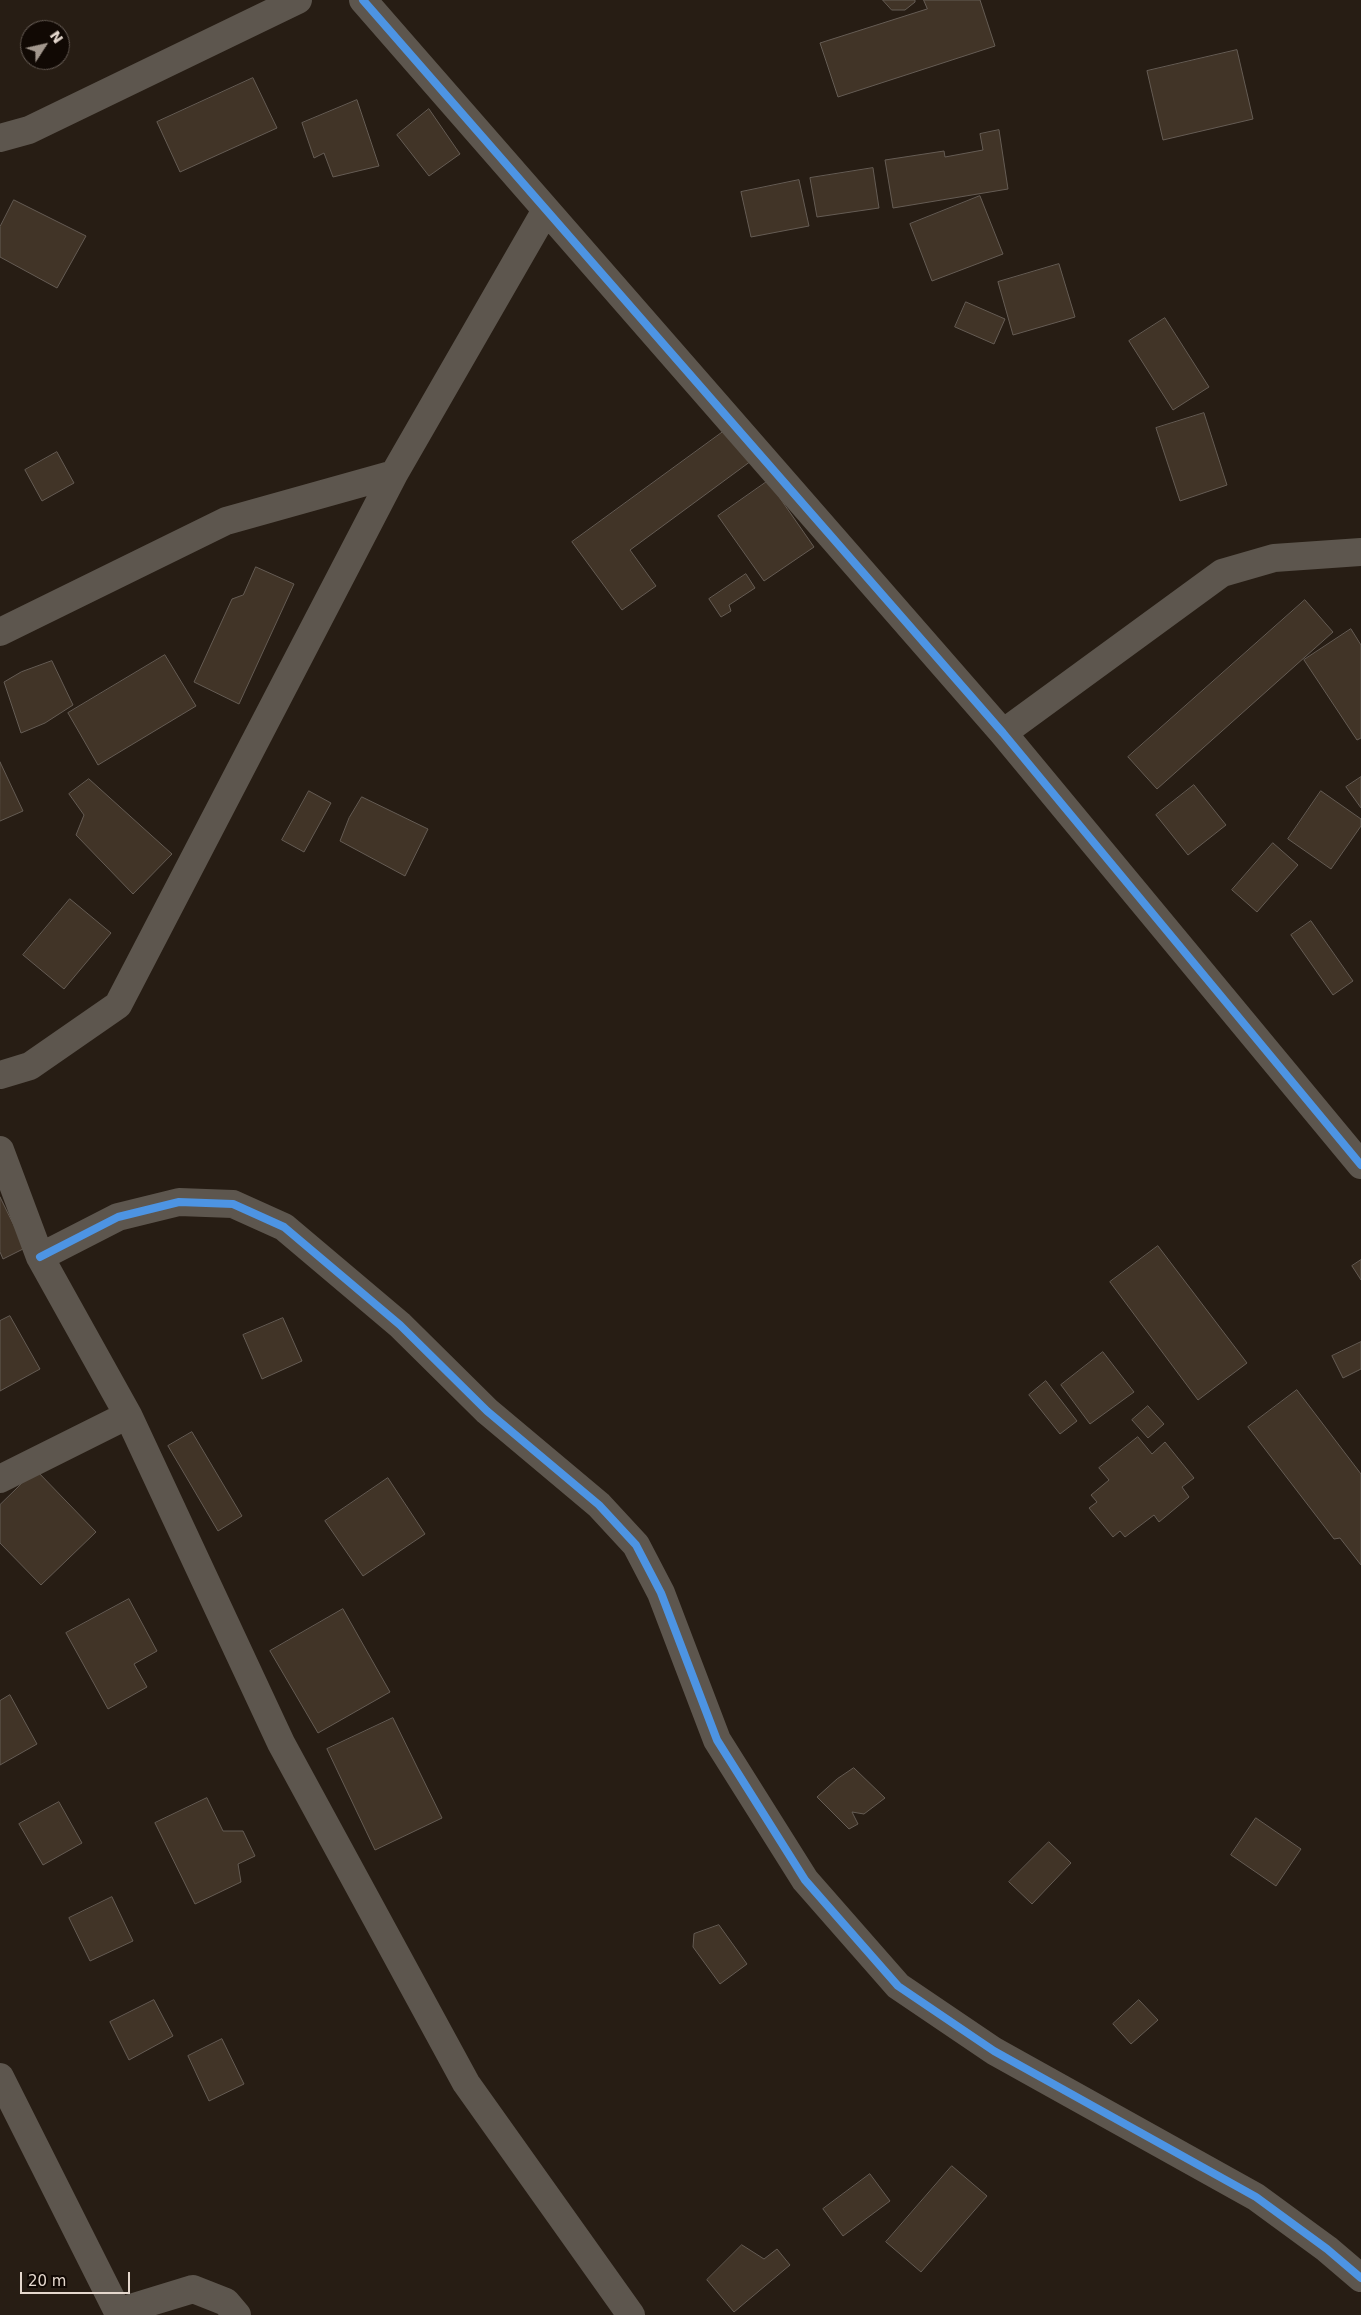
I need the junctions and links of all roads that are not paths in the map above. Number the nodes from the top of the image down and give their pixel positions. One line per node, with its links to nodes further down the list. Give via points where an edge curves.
1 (298, 0): 3 (street, via 29,130)
2 (362, 0): 4 (street)
3 (0, 138)
4 (546, 210): 5 (street); 8 (street)
5 (394, 474): 7 (street, via 226,521); 9 (street, via 118,1005 30,1066)
6 (1361, 552): 8 (street, via 1274,558 1222,573)
7 (0, 632)
8 (1003, 733): 11 (street)
9 (0, 1075)
10 (0, 1150): 12 (street)
11 (1361, 1165)
12 (40, 1257): 13 (street); 16 (street, via 118,1217 179,1202 233,1204 284,1227 400,1325 487,1411 599,1505 636,1545 661,1593 717,1740 805,1880 898,1986 994,2051 1256,2197)
13 (128, 1415): 14 (street); 18 (street, via 281,1743 466,2083)
14 (0, 1479)
15 (0, 2077): 17 (street, via 118,2312 193,2289 226,2302)
16 (1361, 2278)
17 (236, 2315)
18 (631, 2315)

